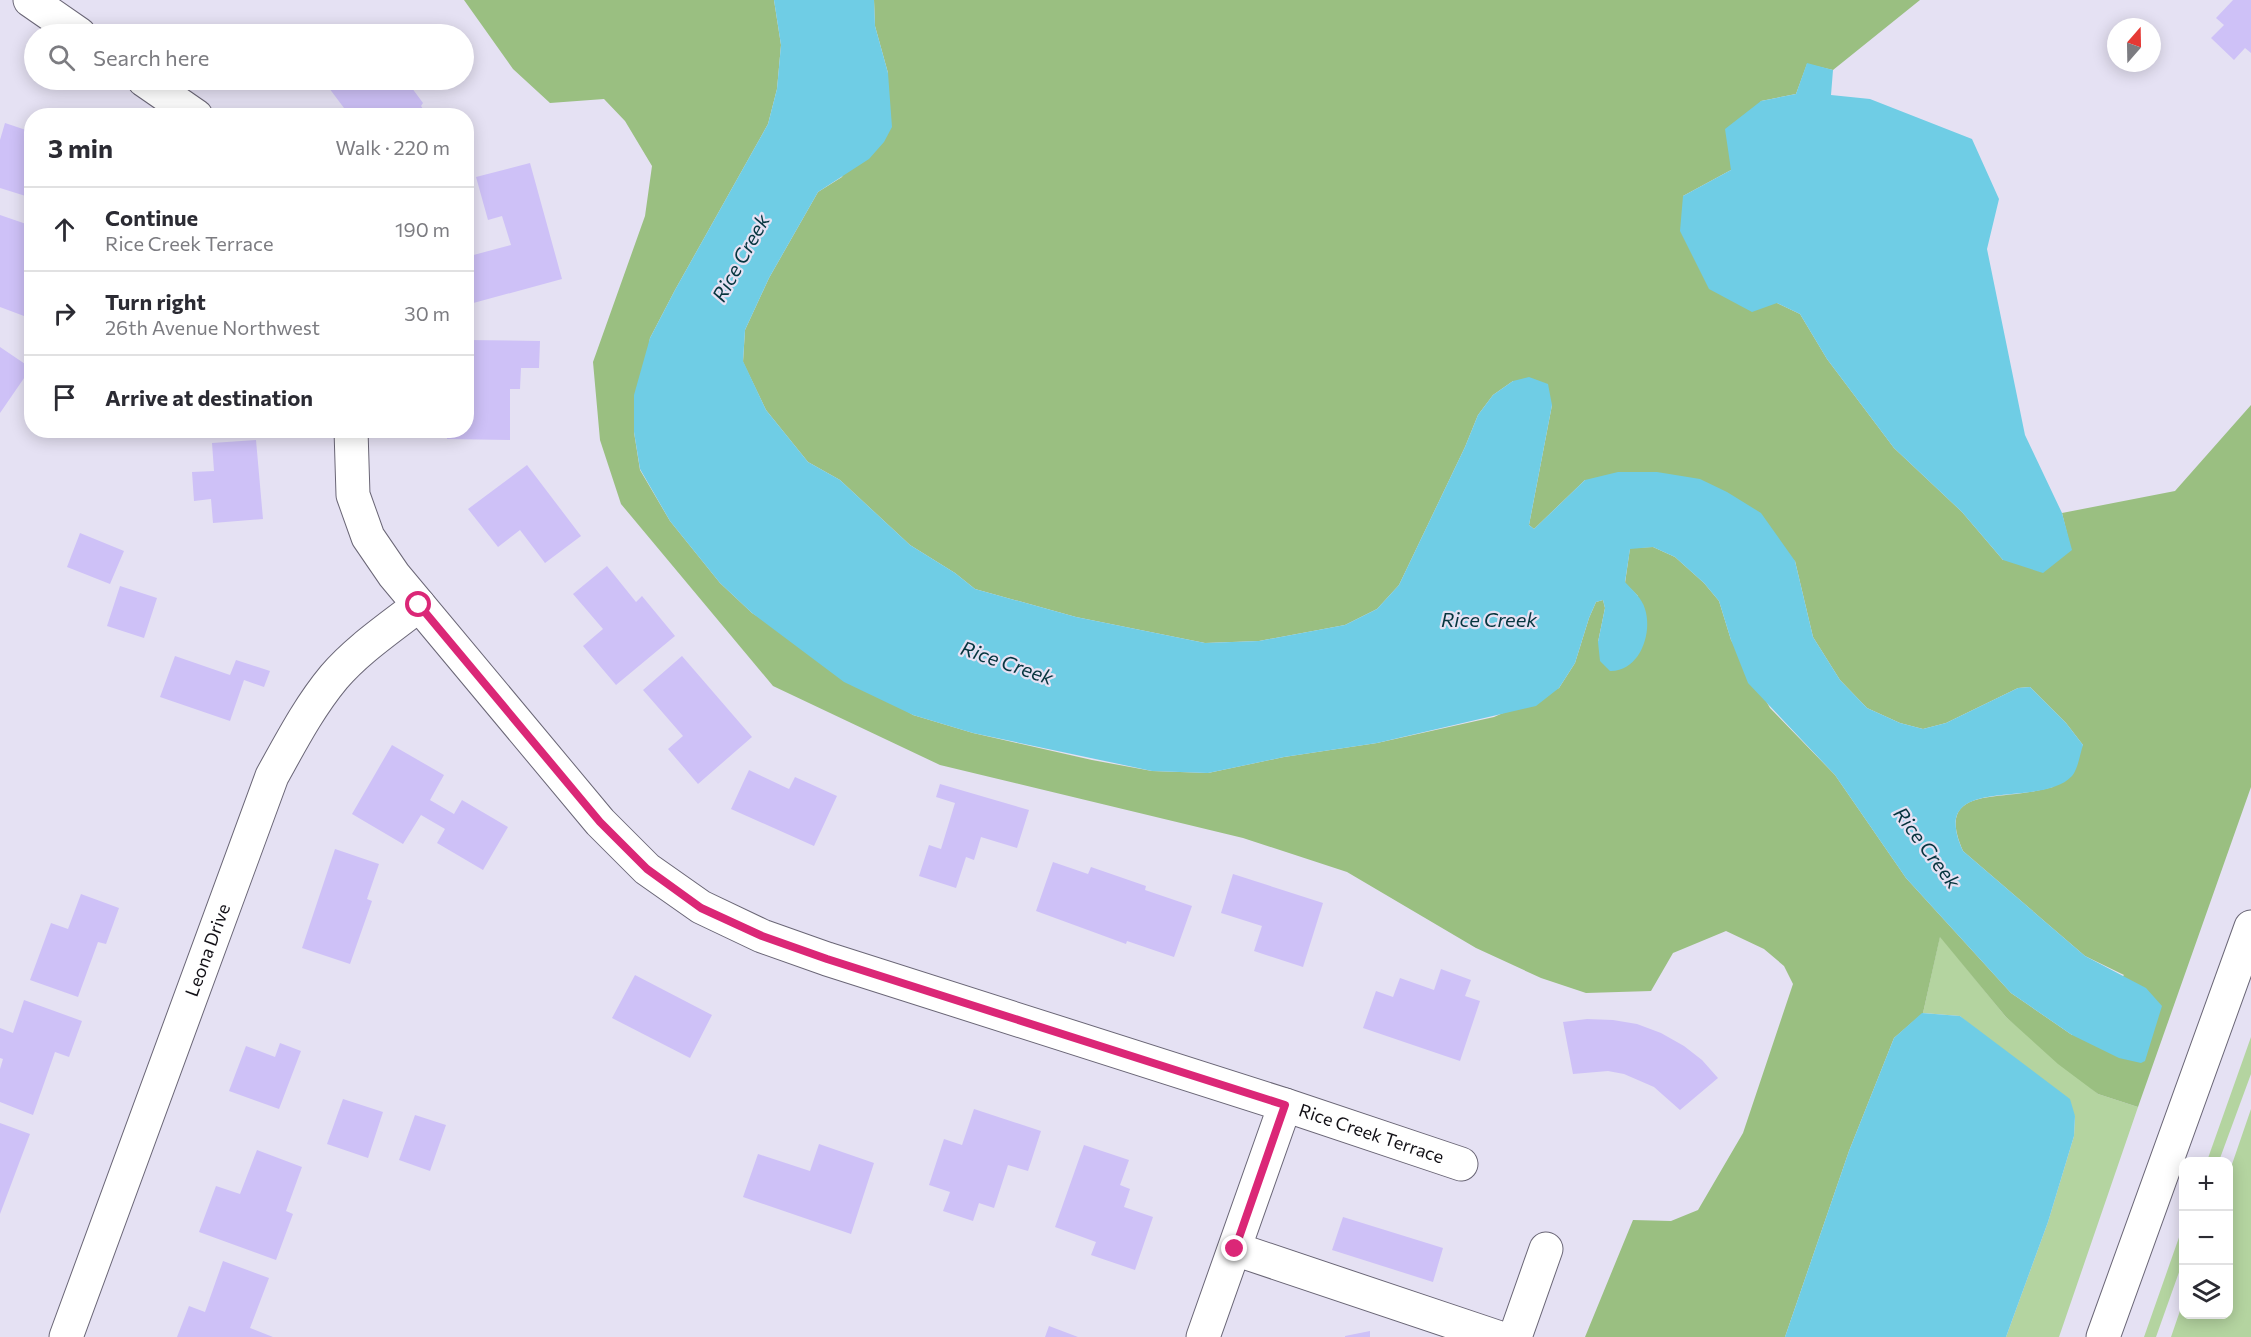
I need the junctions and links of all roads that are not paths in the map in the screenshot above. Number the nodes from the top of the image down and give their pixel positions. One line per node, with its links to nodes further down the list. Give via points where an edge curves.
1 (30, 0): 2 (street)
2 (65, 24)
3 (158, 90): 4 (street)
4 (184, 108)
5 (351, 438): 6 (street, Rice Creek Terrace, via 353,495 368,537)
6 (419, 605): 8 (street, Rice Creek Terrace, via 600,822 647,869 701,908 816,955); 12 (street, Leona Drive, via 368,644 334,677 302,722 272,776)
7 (2251, 927): 16 (street)
8 (1285, 1105): 9 (street, Rice Creek Terrace); 10 (street)
9 (1461, 1164)
10 (1235, 1249): 13 (street); 14 (street)
11 (1546, 1249): 15 (street)
12 (66, 1337)
13 (1203, 1337)
14 (1497, 1337)
15 (1515, 1337)
16 (2103, 1337)

